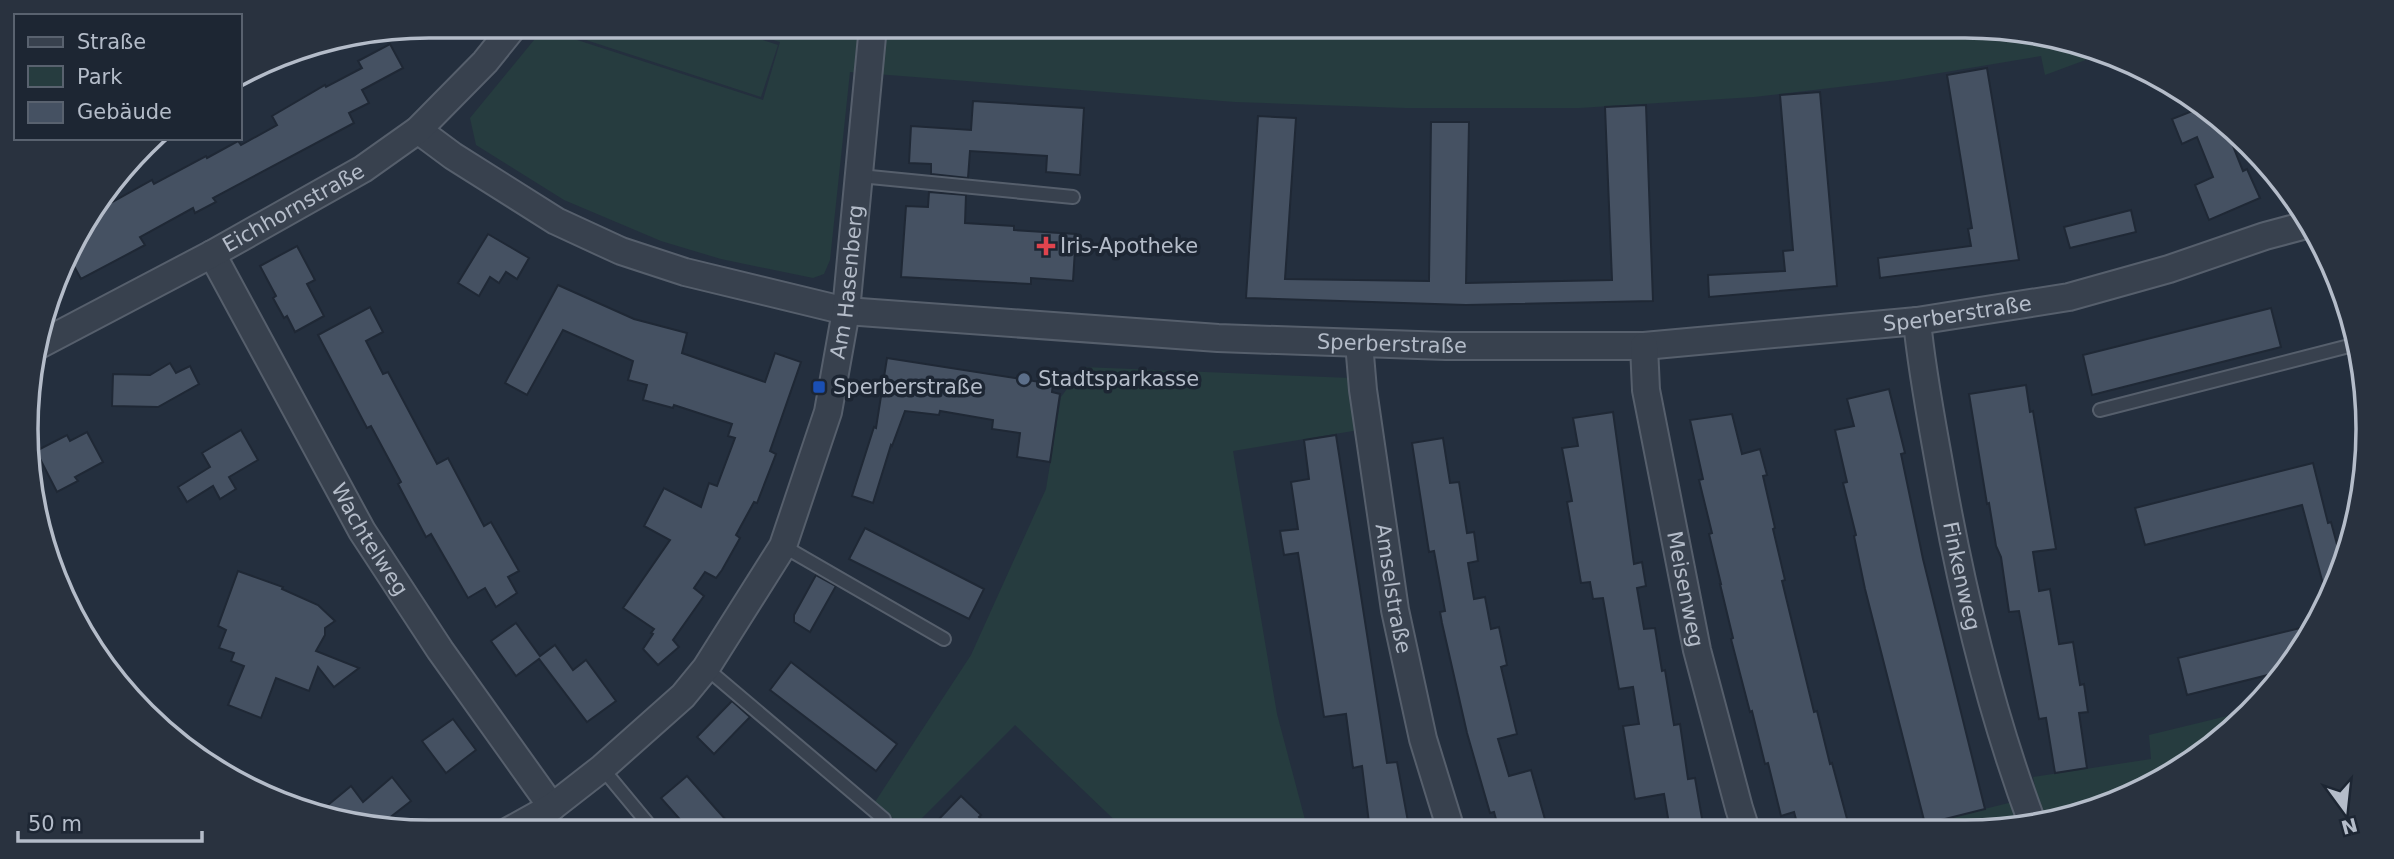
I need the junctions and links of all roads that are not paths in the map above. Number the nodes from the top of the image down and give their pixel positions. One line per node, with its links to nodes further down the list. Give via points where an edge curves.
1 (504, 38): 3 (street, Eichhornstraße)
2 (872, 38): 4 (street, Am Hasenberg)
3 (418, 131): 7 (street, Eichhornstraße, via 362,169); 8 (street, Sperberstraße, via 556,220 621,251 685,272)
4 (860, 176): 5 (lane, Am Hasenberg); 8 (street, Am Hasenberg)
5 (1073, 197)
6 (2299, 227): 9 (street, Sperberstraße, via 2069,297)
7 (212, 254): 10 (street, Eichhornstraße); 19 (street, Wachtelweg, via 362,531)
8 (846, 311): 11 (street, Sperberstraße, via 1218,338); 15 (street, Am Hasenberg, via 828,412)
9 (1917, 321): 12 (street, Sperberstraße); 20 (street, Finkenweg, via 1953,542 1994,713)
10 (49, 340)
11 (1359, 343): 12 (street, Sperberstraße); 24 (street, Amselstraße, via 1395,610 1423,739)
12 (1644, 346): 25 (street, Meisenweg, via 1646,390 1697,650)
13 (2346, 347): 14 (lane)
14 (2100, 410)
15 (783, 547): 16 (lane); 17 (street, Am Hasenberg)
16 (944, 639)
17 (706, 668): 18 (street, Am Hasenberg, via 683,696); 21 (lane)
18 (602, 768): 19 (street, Am Hasenberg); 23 (lane)
19 (552, 807): 22 (street, Am Hasenberg)
20 (2029, 815)
21 (884, 819)
22 (528, 820)
23 (645, 820)
24 (1448, 820)
25 (1743, 820)

